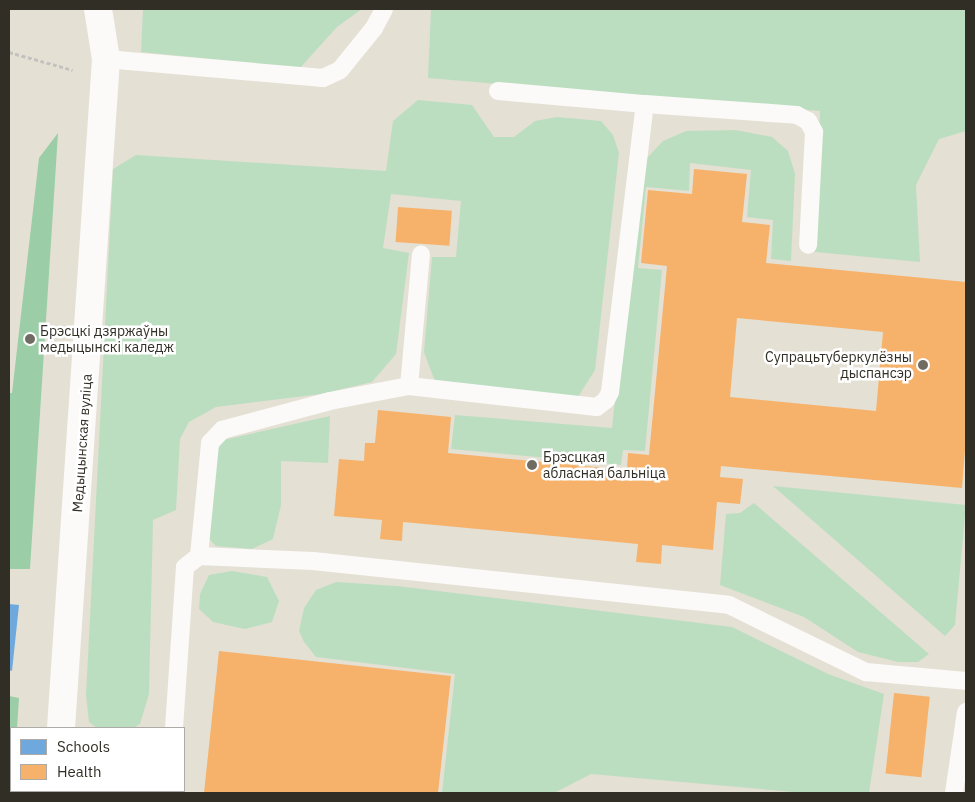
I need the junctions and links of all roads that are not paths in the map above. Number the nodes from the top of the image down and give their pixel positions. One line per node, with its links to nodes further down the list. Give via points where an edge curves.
1 (98, 9): 3 (street, Медыцынская вуліца)
2 (384, 9): 3 (lane, via 374,28 340,70 323,78)
3 (106, 69): 12 (street, Медыцынская вуліца)
4 (498, 91): 5 (lane)
5 (645, 104): 6 (lane, via 797,115 808,121 814,132); 8 (lane, via 610,392 606,400 597,407)
6 (808, 245)
7 (422, 255): 8 (lane)
8 (408, 386): 9 (lane, via 222,430 210,443)
9 (199, 556): 10 (lane, via 313,561 730,605 866,672); 13 (lane, via 185,566)
10 (966, 681)
11 (966, 712): 14 (lane)
12 (61, 727)
13 (174, 727)
14 (954, 793)

